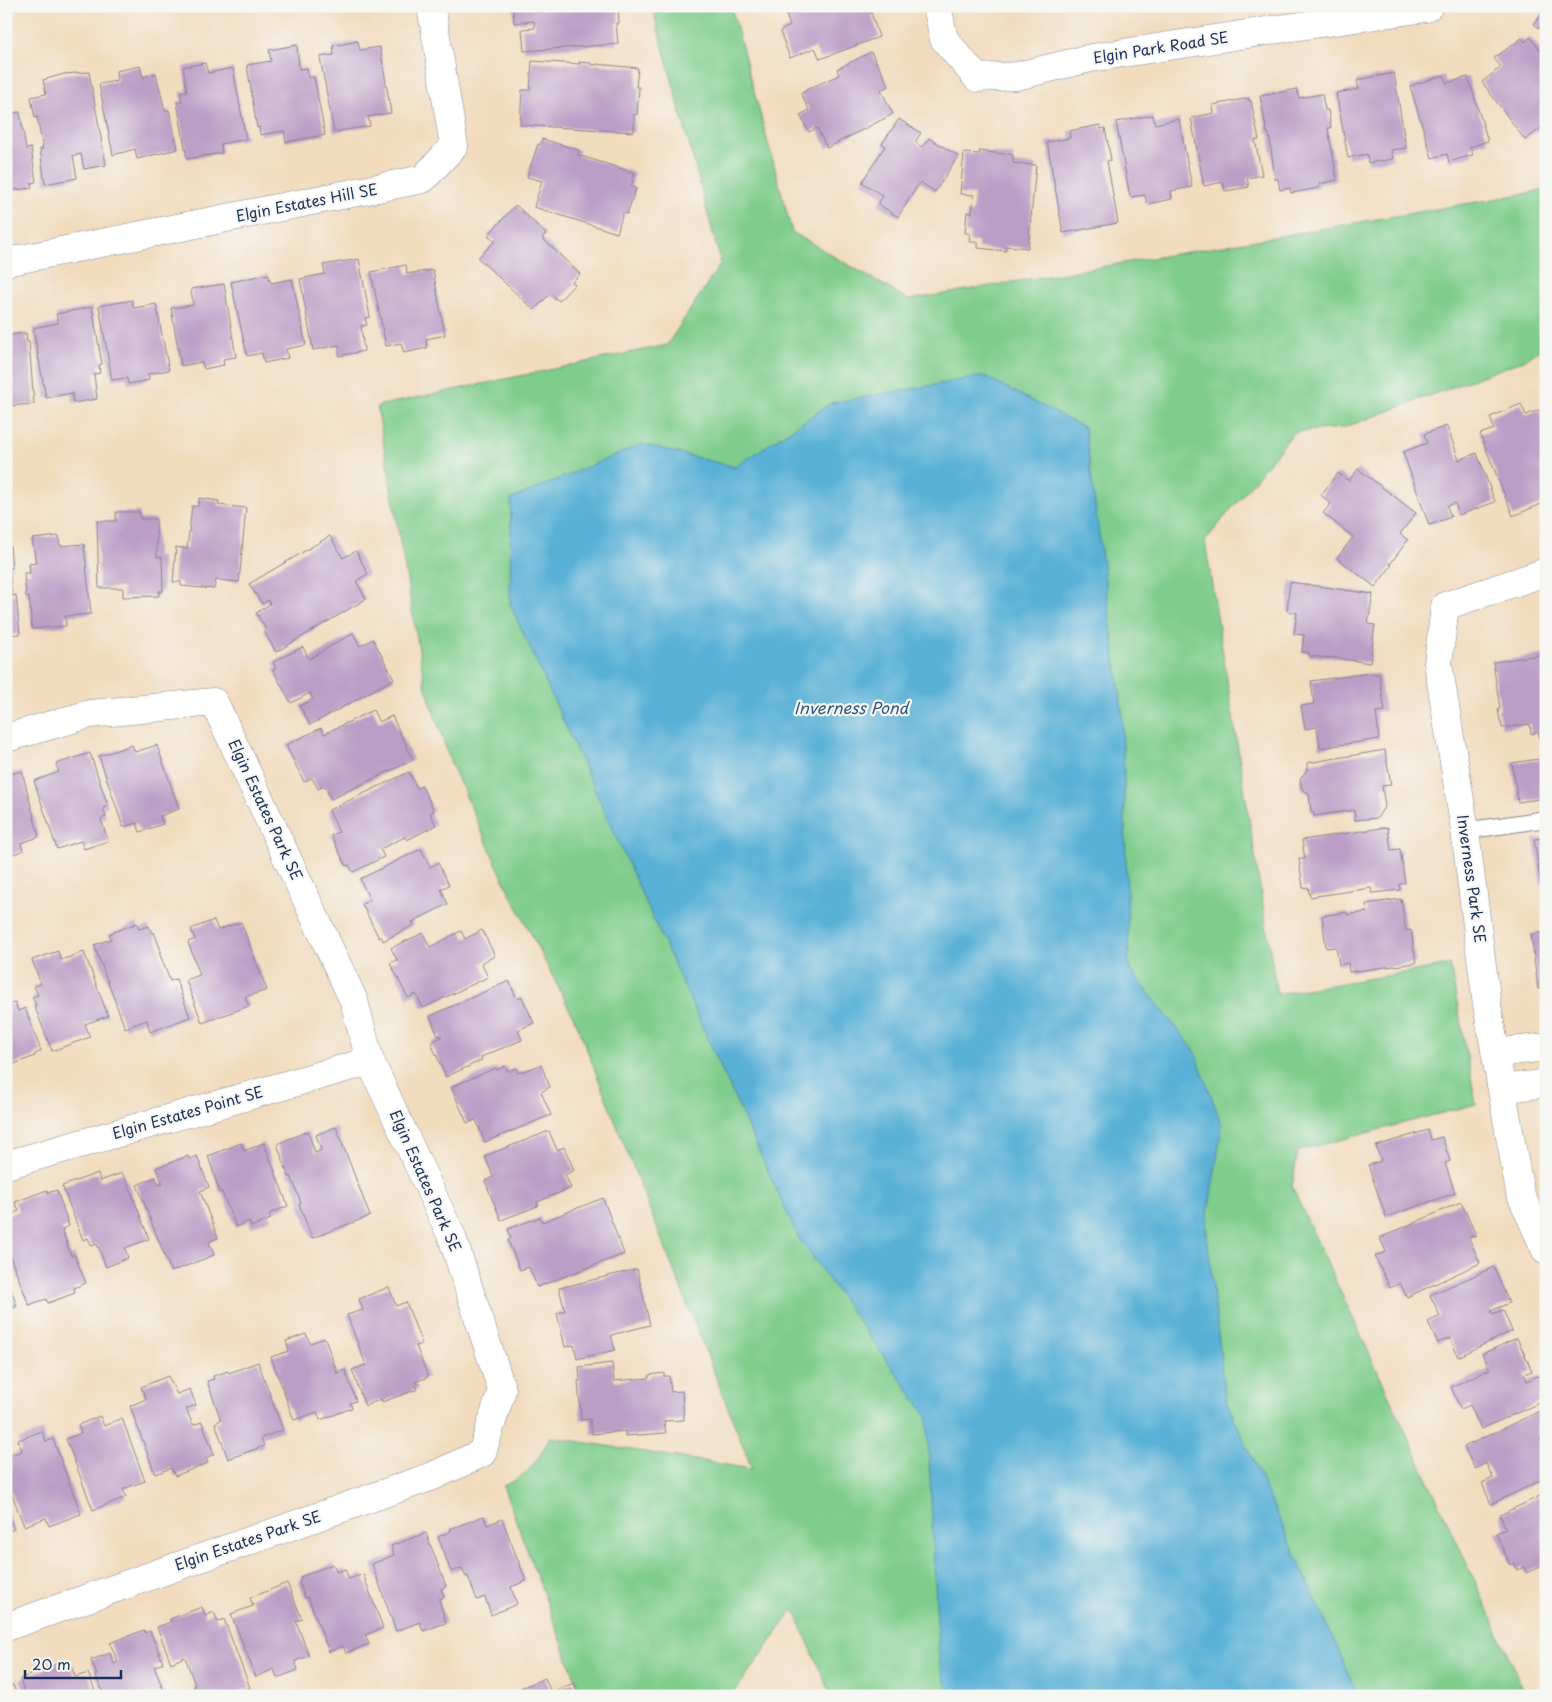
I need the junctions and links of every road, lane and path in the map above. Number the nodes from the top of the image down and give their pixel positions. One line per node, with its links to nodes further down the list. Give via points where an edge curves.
1 (431, 6): 4 (street, Elgin Estates Hill SE, via 454,146 424,180)
2 (937, 6): 3 (street, Elgin Park Road SE, via 944,40 976,78 1017,76 1091,58)
3 (1429, 6)
4 (6, 262)
5 (1546, 572): 8 (street, Inverness Park SE, via 1445,606 1438,663)
6 (6, 738): 11 (street, Elgin Estates Park SE, via 90,714 214,702 354,1001)
7 (1546, 819): 8 (lane)
8 (1466, 832): 10 (street, Inverness Park SE)
9 (1546, 1047): 10 (street)
10 (1496, 1053): 13 (street, Inverness Park SE)
11 (370, 1061): 14 (street, Elgin Estates Point SE); 16 (street, Elgin Estates Park SE, via 452,1237 502,1390 482,1454 433,1476)
12 (1546, 1083): 13 (street)
13 (1503, 1089): 15 (street, Inverness Park SE, via 1520,1193)
14 (6, 1165)
15 (1546, 1251)
16 (6, 1627)

